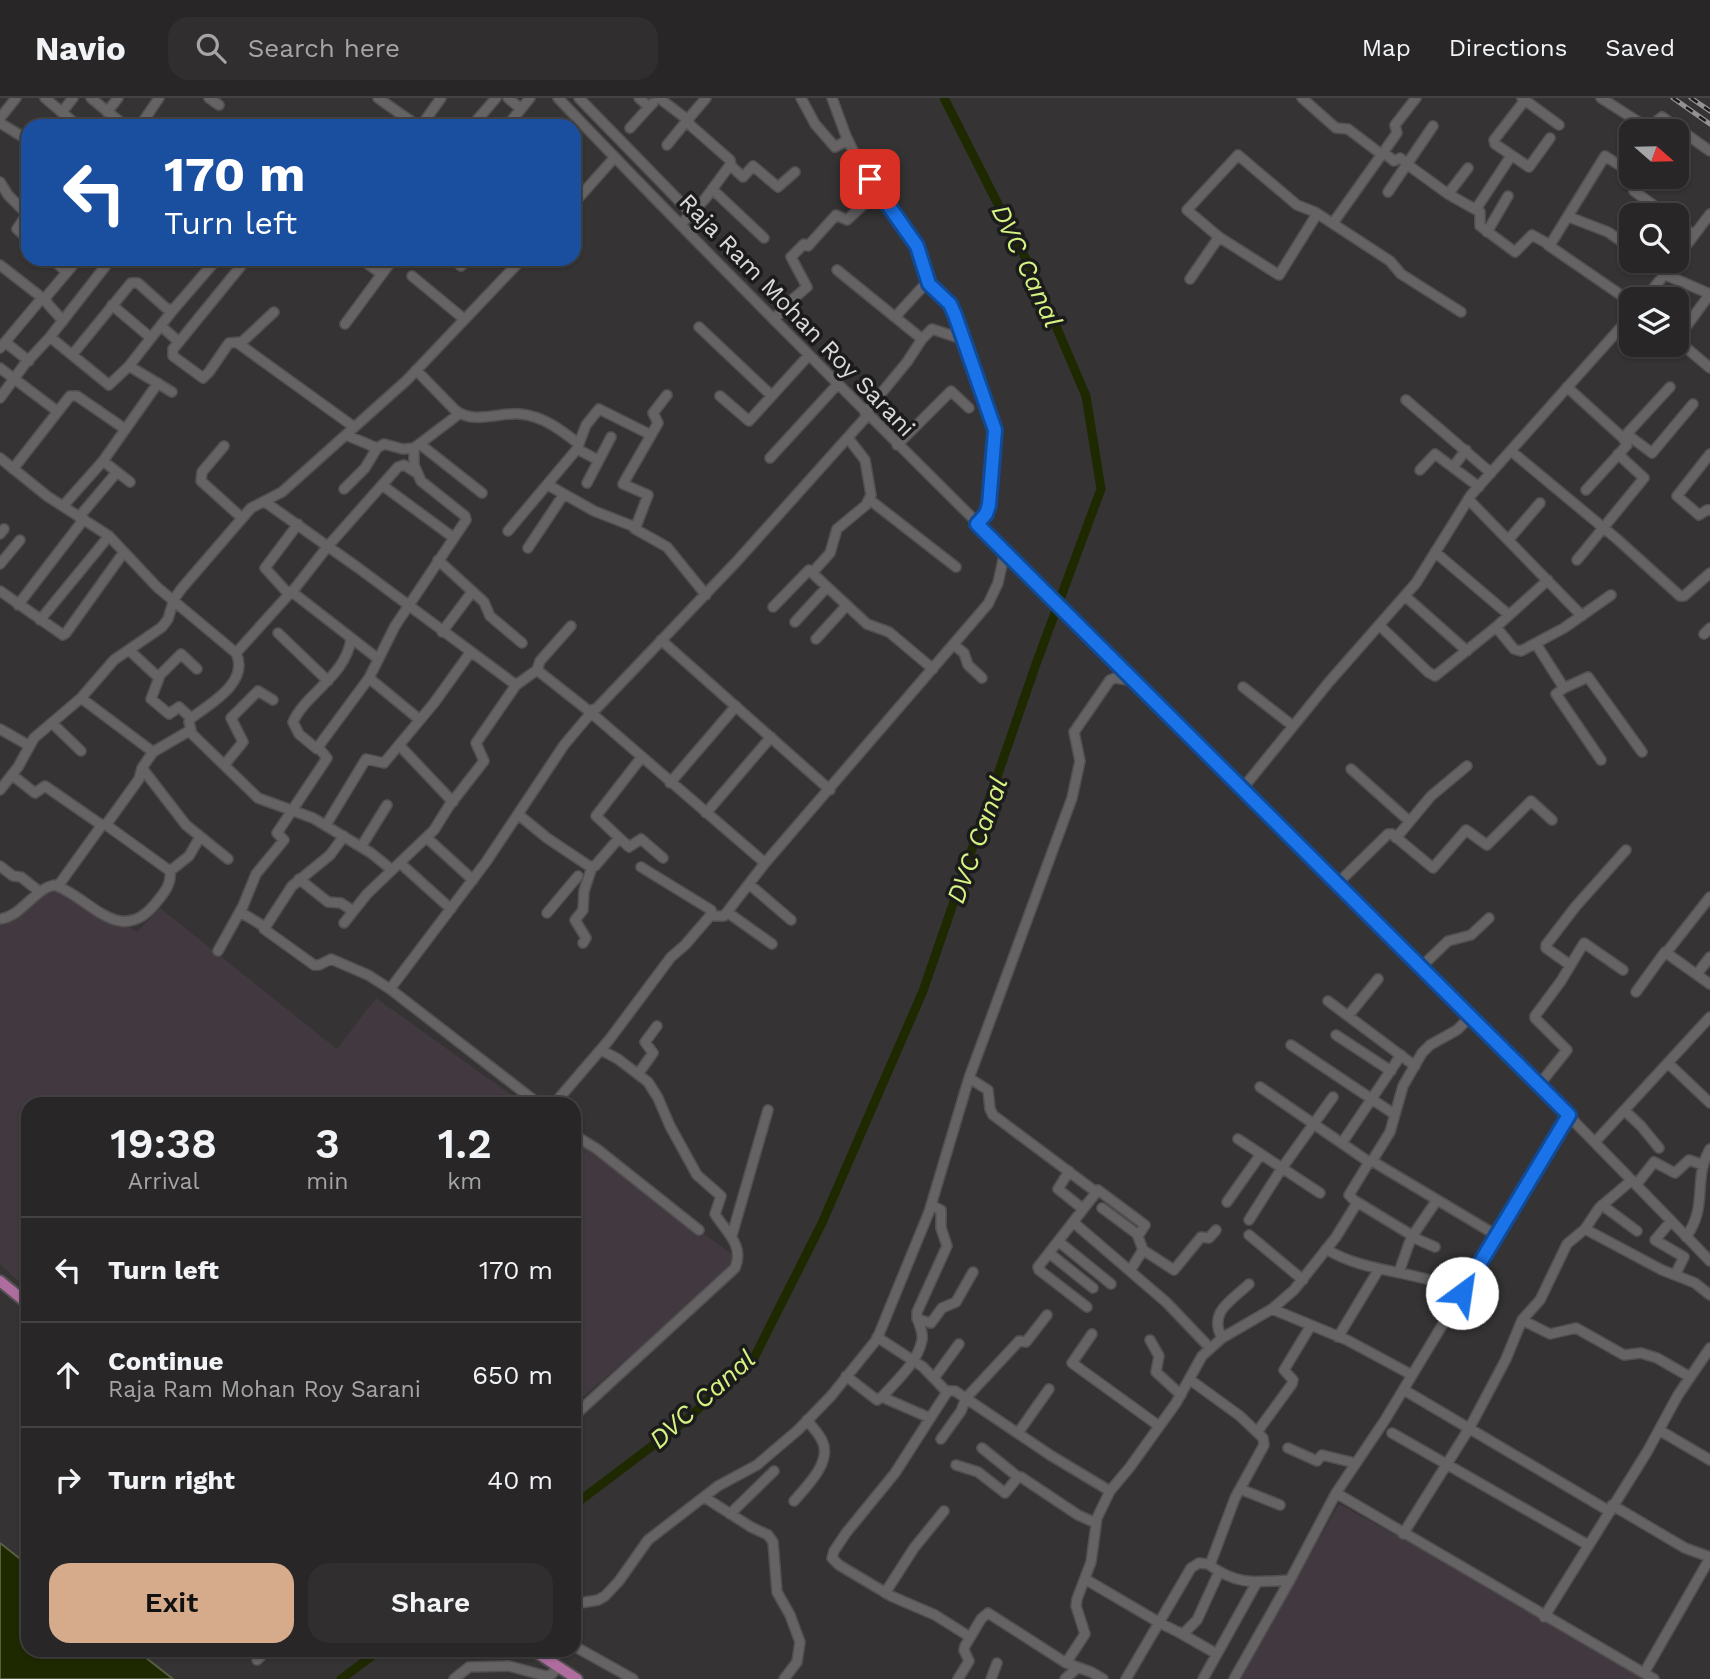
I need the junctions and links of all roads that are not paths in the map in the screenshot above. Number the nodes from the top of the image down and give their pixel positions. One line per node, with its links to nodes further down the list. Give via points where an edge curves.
1 (16, 98): 38 (street)
2 (45, 98): 27 (street)
3 (74, 98): 27 (street)
4 (91, 98): 28 (street)
5 (118, 98): 28 (street)
6 (159, 98): 31 (street)
7 (209, 98): 24 (street)
8 (377, 98): 32 (street)
9 (441, 98): 33 (street)
10 (496, 98): 34 (street)
11 (508, 98): 26 (street)
12 (530, 98): 26 (street)
13 (558, 98): 36 (street, Raja Ram Mohan Roy Sarani)
14 (579, 98): 67 (street)
15 (639, 98): 25 (street)
16 (658, 98): 25 (street); 37 (street)
17 (706, 98): 37 (street)
18 (801, 98): 45 (street, via 835,147)
19 (832, 98): 45 (street)
20 (1302, 98): 48 (street, via 1336,128 1348,129)
21 (1416, 98): 48 (street, via 1395,125 1397,133)
22 (1601, 98): 47 (street, via 1648,128 1662,117)
23 (1524, 99): 40 (street); 49 (street, via 1494,141)
24 (219, 105)
25 (649, 107): 42 (street)
26 (521, 109): 35 (street)
27 (62, 112): 29 (street)
28 (107, 112): 30 (street)
29 (70, 119)
30 (116, 119)
31 (145, 119)
32 (408, 119)
33 (425, 119)
34 (478, 119)
35 (513, 119)
36 (578, 119)
37 (689, 119): 46 (street); 52 (street, via 690,126)
38 (0, 120): 43 (street)
39 (581, 122): 50 (street, Raja Ram Mohan Roy Sarani)
40 (1559, 125)
41 (1433, 126): 51 (street)
42 (630, 128)
43 (21, 135)
44 (1550, 138): 49 (street, via 1529,167)
45 (848, 140): 58 (street)
46 (667, 145)
47 (1710, 151)
48 (1382, 153): 51 (street); 71 (street)
49 (1511, 156): 66 (street)
50 (615, 158): 62 (street); 72 (street, Raja Ram Mohan Roy Sarani)
51 (1408, 164): 60 (street); 61 (street)
52 (731, 165): 55 (street, via 743,177 753,166 778,187); 57 (street)
53 (1619, 165): 70 (street, via 1605,157)
54 (1468, 168): 61 (street)
55 (795, 172)
56 (0, 182): 65 (street)
57 (712, 189): 67 (street); 77 (street)
58 (878, 191): 97 (street, via 917,246); 107 (street, via 847,220 836,215 808,246 803,245 791,257 807,286)
59 (1634, 191): 64 (street)
60 (1388, 192)
61 (1448, 194): 66 (street)
62 (581, 195)
63 (1508, 196): 73 (street)
64 (1650, 203)
65 (21, 208)
66 (1476, 209): 73 (street, via 1481,213 1480,226)
67 (691, 213): 72 (street)
68 (1317, 214): 71 (street); 76 (street, via 1279,275); 76 (street, via 1297,205 1238,155 1187,210)
69 (1710, 214): 75 (street)
70 (1569, 217): 78 (street); 80 (street)
71 (1332, 223): 104 (street)
72 (681, 225): 107 (street, Raja Ram Mohan Roy Sarani)
73 (1487, 232): 80 (street, via 1514,252 1532,235)
74 (1689, 232): 75 (street)
75 (1693, 235): 79 (street)
76 (1219, 237): 96 (street)
77 (764, 238)
78 (1619, 240)
79 (1689, 241)
80 (1548, 245): 99 (street)
81 (0, 265): 100 (street)
82 (60, 266): 91 (street)
83 (72, 266): 91 (street)
84 (106, 266): 108 (street)
85 (212, 266): 102 (street)
86 (241, 266): 119 (street)
87 (371, 266): 93 (street)
88 (388, 266): 93 (street)
89 (516, 266): 106 (street)
90 (837, 270): 105 (street)
91 (67, 272): 100 (street)
92 (1662, 273): 94 (street)
93 (382, 274): 110 (street)
94 (1665, 275): 98 (street); 109 (street, via 1710,294)
95 (412, 276): 106 (street)
96 (1190, 279)
97 (928, 281): 105 (street); 117 (street, via 950,304)
98 (1655, 287)
99 (1619, 294)
100 (44, 299): 108 (street); 118 (street)
101 (112, 305): 102 (street, via 135,282); 115 (street); 122 (street)
102 (173, 310): 111 (street)
103 (274, 312): 120 (street)
104 (1461, 312)
105 (895, 317): 116 (street)
106 (464, 319): 128 (street)
107 (774, 320): 123 (street, Raja Ram Mohan Roy Sarani)
108 (63, 321): 114 (street)
109 (1689, 323)
110 (345, 324)
111 (161, 326): 115 (street); 119 (street)
112 (699, 327): 137 (street)
113 (1619, 329): 132 (street)
114 (50, 337): 122 (street); 124 (street)
115 (151, 338): 125 (street)
116 (922, 339): 117 (street, via 932,329); 144 (street)
117 (962, 339): 189 (street, via 995,435 989,505)
118 (3, 341): 124 (street)
119 (179, 342): 120 (street, via 173,356 203,378 229,343)
120 (239, 344): 145 (street)
121 (1689, 350): 127 (street)
122 (72, 355): 125 (street, via 109,385)
123 (809, 355): 131 (street, Raja Ram Mohan Roy Sarani); 137 (street)
124 (29, 360): 129 (street)
125 (129, 366): 130 (street)
126 (0, 368): 129 (street)
127 (1710, 368)
128 (416, 370): 143 (street); 145 (street)
129 (14, 379): 138 (street); 142 (street)
130 (158, 383): 134 (street); 146 (street)
131 (837, 385): 144 (street, Raja Ram Mohan Roy Sarani); 162 (street)
132 (1567, 387): 150 (street); 158 (street)
133 (1670, 387): 150 (street)
134 (172, 392)
135 (667, 395): 148 (street, via 653,414 659,422)
136 (720, 396): 137 (street, via 749,421)
137 (772, 396)
138 (0, 398)
139 (1406, 400): 157 (street)
140 (1693, 404): 150 (street, via 1652,453)
141 (969, 408): 152 (street, via 951,391)
142 (57, 411): 146 (street, via 70,396 77,396); 166 (street)
143 (459, 414): 154 (street, via 530,416 555,426); 155 (street)
144 (866, 414): 151 (street); 152 (street, Raja Ram Mohan Roy Sarani)
145 (354, 427): 147 (street)
146 (125, 429): 164 (street)
147 (346, 435): 156 (street); 182 (street)
148 (651, 435): 154 (street, via 599,409); 190 (street, via 623,482 648,495)
149 (611, 437): 163 (street)
150 (1625, 437): 159 (street, via 1627,444)
151 (848, 438): 181 (street, via 865,460); 213 (street)
152 (897, 445): 189 (street, Raja Ram Mohan Roy Sarani)
153 (223, 446): 187 (street, via 202,472 201,481)
154 (578, 446): 163 (street); 174 (street)
155 (417, 447): 156 (street, via 384,444); 169 (street); 178 (street)
156 (377, 448): 176 (street)
157 (1466, 450): 165 (street); 170 (street)
158 (1511, 450): 170 (street); 191 (street)
159 (1618, 454): 177 (street); 191 (street, via 1644,478)
160 (1710, 454): 185 (street, via 1677,496 1699,515)
161 (0, 458): 166 (street)
162 (770, 458)
163 (598, 460): 172 (street)
164 (103, 461): 168 (street); 184 (street)
165 (1453, 467): 167 (street, via 1434,454); 175 (street)
166 (13, 468): 184 (street)
167 (1420, 470)
168 (117, 472): 171 (street); 186 (street)
169 (415, 472): 173 (street, via 401,464); 194 (street, via 465,516)
170 (1491, 473): 175 (street)
171 (130, 482)
172 (587, 483)
173 (382, 485): 194 (street); 197 (street)
174 (548, 485): 179 (street); 192 (street)
175 (1479, 487): 180 (street)
176 (344, 489)
177 (1586, 490)
178 (482, 493)
179 (564, 494): 190 (street); 198 (street)
180 (1468, 499): 195 (street); 200 (street)
181 (870, 500): 205 (street); 206 (street, via 837,529 830,553)
182 (265, 502): 187 (street); 188 (street)
183 (1540, 503): 195 (street)
184 (63, 506): 186 (street)
185 (1710, 510)
186 (82, 518): 193 (street); 217 (street)
187 (242, 518): 216 (street)
188 (298, 524): 197 (street); 210 (street, via 265,568)
189 (977, 524): 201 (street, Raja Ram Mohan Roy Sarani)
190 (635, 527): 213 (street, via 667,547)
191 (1604, 528): 203 (street); 207 (street, via 1680,596)
192 (508, 531)
193 (108, 536): 199 (street); 223 (street)
194 (454, 538): 202 (street)
195 (1509, 539): 208 (street)
196 (20, 540): 204 (street)
197 (328, 546): 210 (street); 219 (street)
198 (528, 548)
199 (124, 552): 216 (street); 223 (street, via 66,633 58,633)
200 (1435, 552): 215 (street); 221 (street)
201 (1008, 554): 235 (street, via 994,594); 248 (street, Raja Ram Mohan Roy Sarani)
202 (438, 560): 211 (street); 219 (street)
203 (1577, 560)
204 (0, 564)
205 (956, 567)
206 (812, 573): 209 (street); 220 (street, via 807,570)
207 (1710, 573)
208 (1548, 580): 221 (street); 222 (street)
209 (827, 587): 218 (street); 224 (street)
210 (292, 592): 230 (street); 238 (street)
211 (472, 592): 228 (street); 233 (street, via 490,616)
212 (1, 594): 217 (street)
213 (705, 594): 232 (street)
214 (1611, 595): 222 (street)
215 (1405, 596): 225 (street); 237 (street)
216 (174, 599): 236 (street, via 162,628); 238 (street)
217 (18, 605): 223 (street)
218 (847, 605): 231 (street); 242 (street)
219 (408, 606): 228 (street); 240 (street)
220 (773, 607)
221 (1509, 615): 227 (street)
222 (1582, 617): 234 (street)
223 (40, 620)
224 (795, 622)
225 (1379, 625): 237 (street, via 1432,675); 259 (street)
226 (571, 626): 243 (street)
227 (1496, 627): 234 (street, via 1519,652); 237 (street)
228 (442, 632): 239 (street)
229 (278, 633): 247 (street)
230 (351, 639): 240 (street); 247 (street, via 343,661)
231 (816, 639)
232 (661, 640): 254 (street); 255 (street)
233 (522, 643)
234 (1536, 643): 251 (street)
235 (954, 645): 242 (street); 246 (street)
236 (130, 651): 244 (street); 252 (street, via 114,660)
237 (1467, 651)
238 (236, 653): 256 (street, via 239,664 233,683)
239 (470, 653): 249 (street); 257 (street)
240 (377, 658): 245 (street)
241 (197, 669): 244 (street, via 181,654)
242 (933, 669): 279 (street)
243 (537, 670): 249 (street); 255 (street)
244 (158, 677): 256 (street, via 151,699 169,713 179,708)
245 (369, 678): 257 (street); 265 (street)
246 (982, 678)
247 (328, 681): 265 (street, via 293,722)
248 (1137, 682): 277 (street, Raja Ram Mohan Roy Sarani); 350 (street, via 1110,680 1074,732 1080,761 1076,786)
249 (516, 685): 280 (street, via 476,743 484,761)
250 (1243, 687): 259 (street)
251 (1564, 688): 268 (street, via 1587,677); 270 (street, via 1557,695)
252 (81, 698): 258 (street); 267 (street)
253 (273, 700): 271 (street, via 258,691 231,718 243,742)
254 (736, 706): 262 (street); 276 (street)
255 (590, 712): 269 (street); 284 (street)
256 (191, 718): 261 (street)
257 (420, 720): 263 (street)
258 (53, 724): 264 (street); 266 (street)
259 (1293, 726): 277 (street)
260 (0, 729): 264 (street)
261 (191, 730): 267 (street); 271 (street)
262 (771, 737): 279 (street); 283 (street)
263 (399, 745): 280 (street); 288 (street, via 384,763 366,759)
264 (28, 746): 275 (street)
265 (317, 749): 282 (street, via 327,758)
266 (81, 751)
267 (153, 752): 273 (street)
268 (1642, 752)
269 (641, 758): 276 (street); 292 (street, via 596,815)
270 (1601, 760)
271 (225, 765): 282 (street, via 258,798)
272 (1467, 766): 286 (street)
273 (142, 768): 287 (street); 290 (street)
274 (1351, 769): 286 (street)
275 (12, 775): 278 (street); 287 (street, via 35,793 45,786)
276 (670, 783): 283 (street)
277 (1242, 788): 308 (street, Raja Ram Mohan Roy Sarani)
278 (0, 790)
279 (830, 790): 299 (street)
280 (453, 802): 291 (street)
281 (387, 805): 294 (street)
282 (292, 809): 288 (street); 315 (street, via 277,834 284,840 256,874)
283 (706, 813): 299 (street)
284 (519, 816): 301 (street); 307 (street)
285 (1552, 820): 293 (street, via 1531,801 1486,845 1465,830 1433,868)
286 (1409, 821): 293 (street)
287 (105, 825): 304 (street); 310 (street)
288 (326, 825): 289 (street)
289 (344, 836): 294 (street); 306 (street, via 330,855)
290 (200, 838): 297 (street); 304 (street)
291 (427, 838): 298 (street); 307 (street)
292 (619, 838): 296 (street, via 630,847 640,839); 301 (street)
293 (1396, 838): 308 (street, via 1388,834)
294 (361, 847): 303 (street)
295 (1626, 850): 329 (street, via 1546,945)
296 (663, 858)
297 (228, 859)
298 (400, 863): 303 (street); 313 (street)
299 (765, 863): 309 (street)
300 (0, 866): 311 (street)
301 (592, 867): 324 (street, via 583,910 575,920 586,938)
302 (642, 867): 318 (street)
303 (392, 870): 314 (street)
304 (170, 871): 310 (street, via 167,889 147,914 133,921 96,911)
305 (578, 876): 317 (street)
306 (299, 880): 314 (street, via 328,902); 323 (street)
307 (473, 880): 313 (street)
308 (1338, 883): 330 (street, Raja Ram Mohan Roy Sarani)
309 (749, 884): 316 (street); 321 (street)
310 (58, 886): 311 (street)
311 (40, 892): 320 (street)
312 (1710, 897): 327 (street)
313 (451, 909): 335 (street)
314 (353, 911): 322 (street)
315 (240, 912): 323 (street); 326 (street)
316 (727, 912): 318 (street, via 722,918); 325 (street)
317 (547, 913)
318 (713, 915): 344 (street, via 671,957)
319 (1489, 918): 330 (street, via 1471,935 1448,942)
320 (0, 919)
321 (791, 920)
322 (344, 923)
323 (265, 927): 335 (street, via 314,965 331,959)
324 (583, 943)
325 (772, 944)
326 (218, 951)
327 (1666, 953): 332 (street); 336 (street)
328 (1710, 957): 332 (street)
329 (1570, 965): 331 (street, via 1585,943); 351 (street, via 1535,1016 1567,1050)
330 (1421, 967): 339 (street, Raja Ram Mohan Roy Sarani)
331 (1623, 970)
332 (1697, 974): 334 (street)
333 (1378, 979): 338 (street)
334 (1710, 984)
335 (390, 989): 353 (street)
336 (1636, 992)
337 (1328, 1001): 338 (street)
338 (1348, 1016): 345 (street)
339 (1471, 1016): 347 (street, via 1430,1045); 351 (street, Raja Ram Mohan Roy Sarani)
340 (1710, 1017): 346 (street)
341 (657, 1026): 349 (street, via 645,1042 653,1052)
342 (1336, 1035): 348 (street)
343 (1291, 1045): 356 (street)
344 (601, 1050): 349 (street); 354 (street)
345 (1401, 1055): 347 (street); 348 (street)
346 (1669, 1064): 357 (street); 359 (street)
347 (1415, 1066): 360 (street, via 1402,1086)
348 (1391, 1071): 356 (street)
349 (638, 1074): 392 (street, via 658,1098 697,1175 721,1196 715,1214)
350 (969, 1078): 373 (street, via 988,1090 993,1115); 381 (street)
351 (1539, 1085): 361 (street, Raja Ram Mohan Roy Sarani)
352 (1260, 1087): 362 (street)
353 (530, 1097)
354 (560, 1097)
355 (1333, 1097): 362 (street)
356 (1371, 1100): 360 (street); 366 (street)
357 (1710, 1103)
358 (768, 1110): 392 (street)
359 (1625, 1111): 365 (street); 367 (street)
360 (1394, 1114): 370 (street, via 1390,1132)
361 (1569, 1115): 365 (street, Raja Ram Mohan Roy Sarani); 393 (street)
362 (1314, 1124): 366 (street); 372 (street)
363 (581, 1139): 389 (street)
364 (1238, 1139): 369 (street)
365 (1595, 1142): 374 (street, Raja Ram Mohan Roy Sarani)
366 (1342, 1143): 370 (street)
367 (1659, 1148)
368 (1710, 1149): 371 (street)
369 (1262, 1154): 372 (street); 379 (street)
370 (1371, 1162): 378 (street); 380 (street, via 1349,1195)
371 (1703, 1165): 374 (street, via 1689,1160 1675,1173 1654,1162); 377 (street)
372 (1282, 1168): 376 (street); 385 (street)
373 (1069, 1171): 375 (street); 384 (street, via 1058,1189)
374 (1634, 1182): 382 (street); 386 (street, Raja Ram Mohan Roy Sarani)
375 (1096, 1192): 384 (street); 394 (street, via 1145,1225)
376 (1320, 1193)
377 (1705, 1193): 397 (street, via 1698,1219)
378 (1437, 1200): 393 (street); 396 (street)
379 (1227, 1202)
380 (1357, 1202): 396 (street); 400 (street)
381 (931, 1205): 420 (street, via 942,1210 947,1246); 424 (street)
382 (1602, 1205): 388 (street); 391 (street)
383 (1102, 1208): 394 (street)
384 (1083, 1209): 387 (street)
385 (1249, 1220)
386 (1671, 1221): 397 (street, Raja Ram Mohan Roy Sarani); 408 (street, via 1655,1240 1684,1257)
387 (1073, 1222): 398 (street); 405 (street)
388 (1585, 1229): 408 (street); 421 (street, via 1567,1244 1540,1300)
389 (699, 1230)
390 (1216, 1230): 401 (street, via 1209,1238 1201,1237 1174,1270)
391 (1637, 1231)
392 (732, 1235): 443 (street, via 737,1251 735,1268)
393 (1496, 1235): 414 (street)
394 (1138, 1236): 401 (street)
395 (1249, 1236): 409 (street)
396 (1412, 1236): 399 (street); 407 (street)
397 (1686, 1237): 403 (street, Raja Ram Mohan Roy Sarani)
398 (1058, 1241): 402 (street); 411 (street)
399 (1435, 1247)
400 (1326, 1249): 404 (street); 409 (street)
401 (1143, 1250): 405 (street)
402 (1049, 1254): 413 (street); 417 (street, via 1038,1269)
403 (1710, 1261)
404 (1379, 1269): 407 (street); 425 (street)
405 (1130, 1270): 429 (street)
406 (973, 1272): 420 (street, via 956,1302 942,1308 931,1323)
407 (1399, 1272): 414 (street, via 1429,1278)
408 (1675, 1275): 415 (street)
409 (1303, 1280): 418 (street)
410 (0, 1281): 416 (main road)
411 (1111, 1284)
412 (1249, 1284): 426 (street, via 1219,1312 1216,1325)
413 (1093, 1288)
414 (1462, 1293): 432 (street)
415 (1710, 1295)
416 (21, 1298)
417 (1087, 1307)
418 (1272, 1309): 422 (street); 426 (street)
419 (1047, 1315): 442 (street, via 1026,1342 1019,1341)
420 (917, 1319): 431 (street, via 923,1337)
421 (1522, 1320): 434 (street, via 1550,1334 1576,1328 1624,1355 1641,1353); 447 (street)
422 (1310, 1326): 425 (street); 449 (street, via 1284,1370 1292,1384)
423 (1092, 1334): 446 (street, via 1072,1363)
424 (877, 1337): 431 (street); 433 (street)
425 (1338, 1337): 432 (street)
426 (1222, 1338): 429 (street)
427 (1150, 1339): 440 (street, via 1159,1356 1156,1372)
428 (959, 1344): 435 (street)
429 (1210, 1348): 436 (street)
430 (1710, 1348): 434 (street)
431 (913, 1359): 435 (street); 441 (street)
432 (1412, 1375): 438 (street)
433 (846, 1376): 441 (street, via 877,1400); 445 (street)
434 (1690, 1377): 448 (street)
435 (934, 1378): 439 (street)
436 (1189, 1379): 440 (street); 449 (street)
437 (1049, 1389): 450 (street)
438 (1404, 1390): 447 (street); 456 (street)
439 (947, 1392): 442 (street); 444 (street)
440 (1181, 1395): 446 (street)
441 (883, 1397): 444 (street)
442 (966, 1398): 450 (street); 452 (street)
443 (581, 1410)
444 (930, 1418): 479 (street, via 832,1555 839,1565)
445 (807, 1420): 464 (street, via 757,1465); 465 (street, via 825,1451 818,1470)
446 (1159, 1426): 462 (street)
447 (1470, 1427): 458 (street); 467 (street)
448 (1659, 1430): 455 (street); 467 (street)
449 (1257, 1432): 461 (street, via 1264,1445)
450 (1018, 1433): 462 (street)
451 (1392, 1433): 458 (street)
452 (941, 1439)
453 (982, 1448): 460 (street)
454 (1288, 1448): 456 (street, via 1317,1461 1322,1455)
455 (1710, 1460)
456 (1356, 1463): 463 (street)
457 (956, 1465): 460 (street, via 978,1472 1005,1493)
458 (1446, 1465): 471 (street); 472 (street)
459 (774, 1471): 469 (street)
460 (1017, 1477): 470 (street)
461 (1240, 1489): 466 (street); 474 (street)
462 (1110, 1491): 470 (street)
463 (1336, 1493): 471 (street); 477 (street)
464 (704, 1497): 469 (street); 480 (street, via 648,1539 605,1596)
465 (793, 1501)
466 (1280, 1505)
467 (1611, 1508): 472 (street); 473 (street)
468 (944, 1511): 479 (street)
469 (730, 1514): 502 (street, via 773,1542 776,1592 800,1642 797,1662)
470 (1096, 1523): 476 (street)
471 (1404, 1534): 481 (street)
472 (1588, 1545): 481 (street)
473 (1710, 1557): 496 (street)
474 (1208, 1564): 475 (street); 482 (street, via 1191,1568)
475 (1219, 1572): 478 (street); 483 (street, via 1197,1620)
476 (1086, 1578): 482 (street); 491 (street, via 1076,1606 1086,1634)
477 (1290, 1580): 478 (street); 509 (street)
478 (1257, 1582): 486 (street)
479 (885, 1593): 484 (street)
480 (581, 1603)
481 (1544, 1617): 496 (street)
482 (1160, 1623): 483 (street); 507 (street)
483 (1180, 1633): 486 (street)
484 (970, 1637): 491 (street, via 988,1613); 503 (street, via 964,1650 968,1665)
485 (581, 1650): 501 (street)
486 (1217, 1654): 508 (street)
487 (260, 1657): 489 (street)
488 (543, 1657): 492 (main road)
489 (257, 1660)
490 (997, 1663): 504 (street)
491 (1066, 1664): 494 (street)
492 (558, 1667): 497 (street); 500 (main road)
493 (490, 1668): 495 (street, via 509,1666); 498 (street, via 469,1668); 499 (street)
494 (1077, 1668): 505 (street); 506 (street)
495 (526, 1674): 497 (street)
496 (1644, 1674): 510 (street)
497 (548, 1677)
498 (454, 1679)
499 (482, 1679)
500 (577, 1679)
501 (633, 1679)
502 (785, 1679)
503 (958, 1679)
504 (991, 1679)
505 (1065, 1679)
506 (1103, 1679)
507 (1126, 1679)
508 (1203, 1679)
509 (1234, 1679)
510 (1654, 1679)

